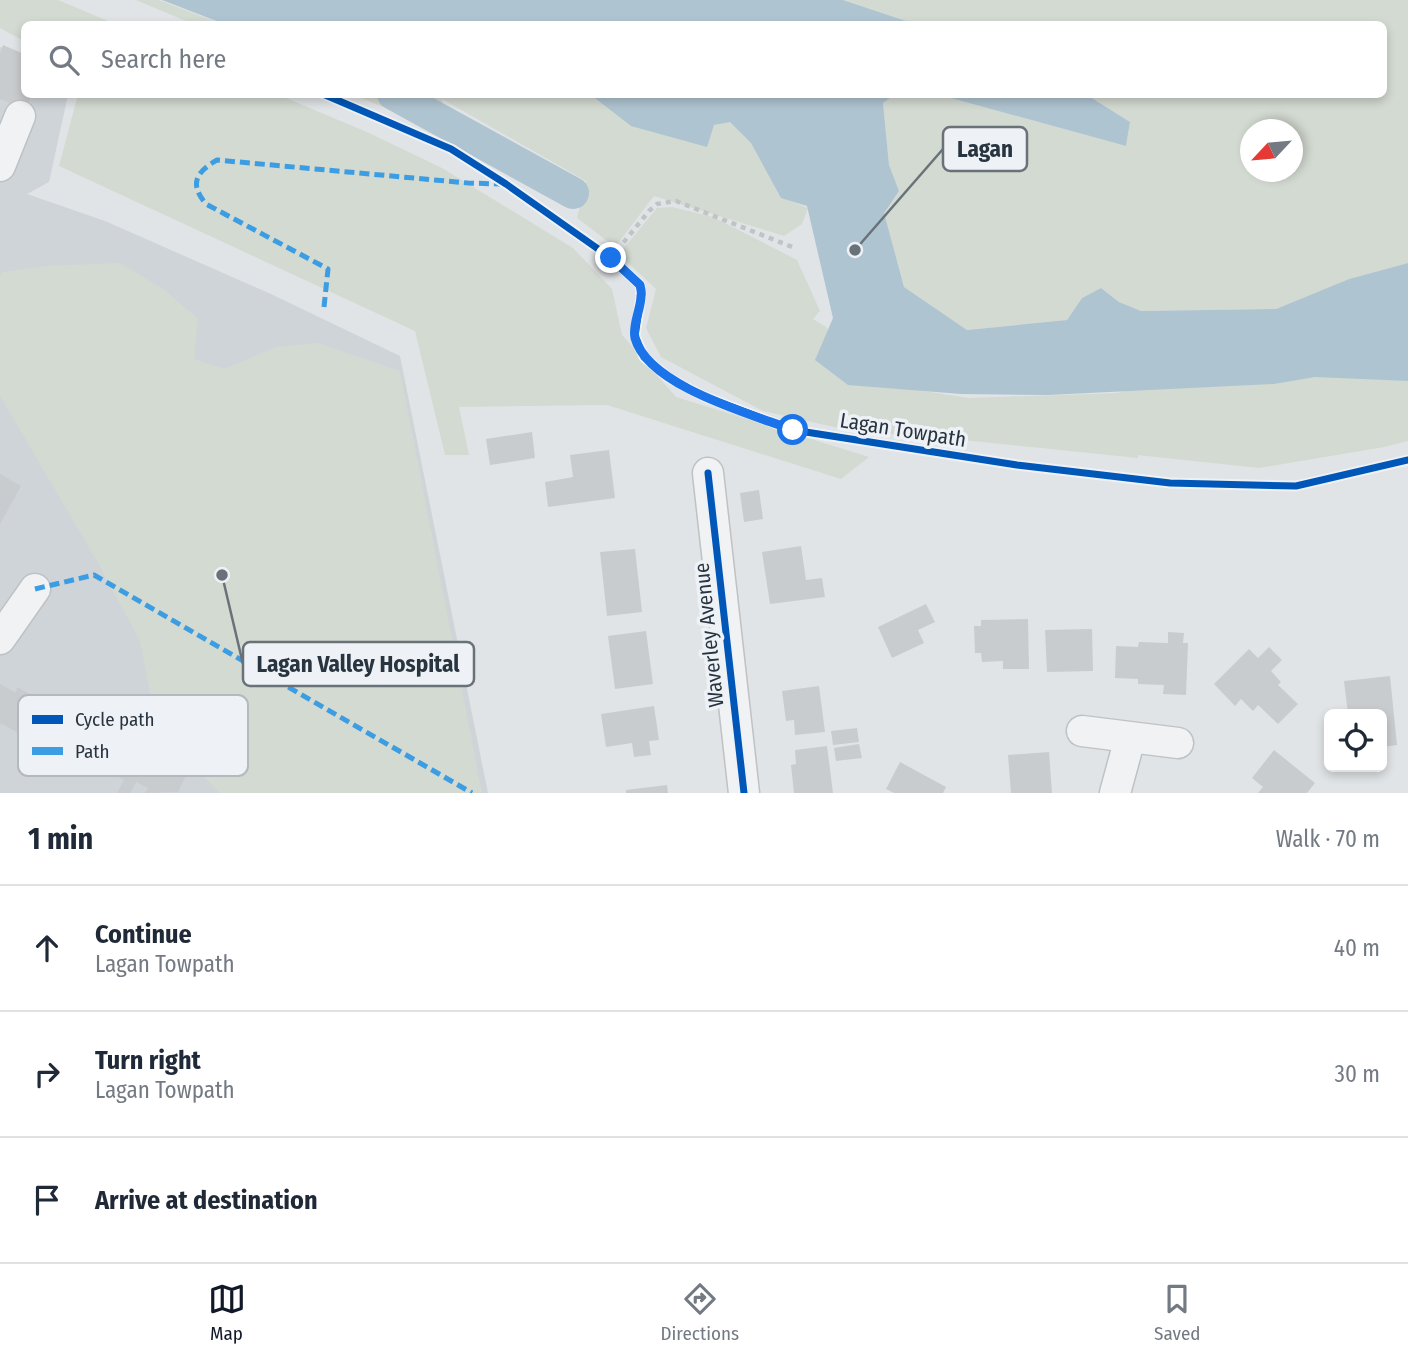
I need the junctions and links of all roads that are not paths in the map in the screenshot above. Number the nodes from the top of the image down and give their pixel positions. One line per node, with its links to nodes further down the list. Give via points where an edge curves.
1 (20, 116): 2 (street)
2 (0, 166)
3 (708, 473): 9 (street, Waverley Avenue)
4 (35, 589): 5 (street)
5 (0, 639)
6 (1082, 731): 7 (street)
7 (1130, 738): 8 (street); 10 (street)
8 (1178, 743)
9 (744, 793)
10 (1115, 793)

